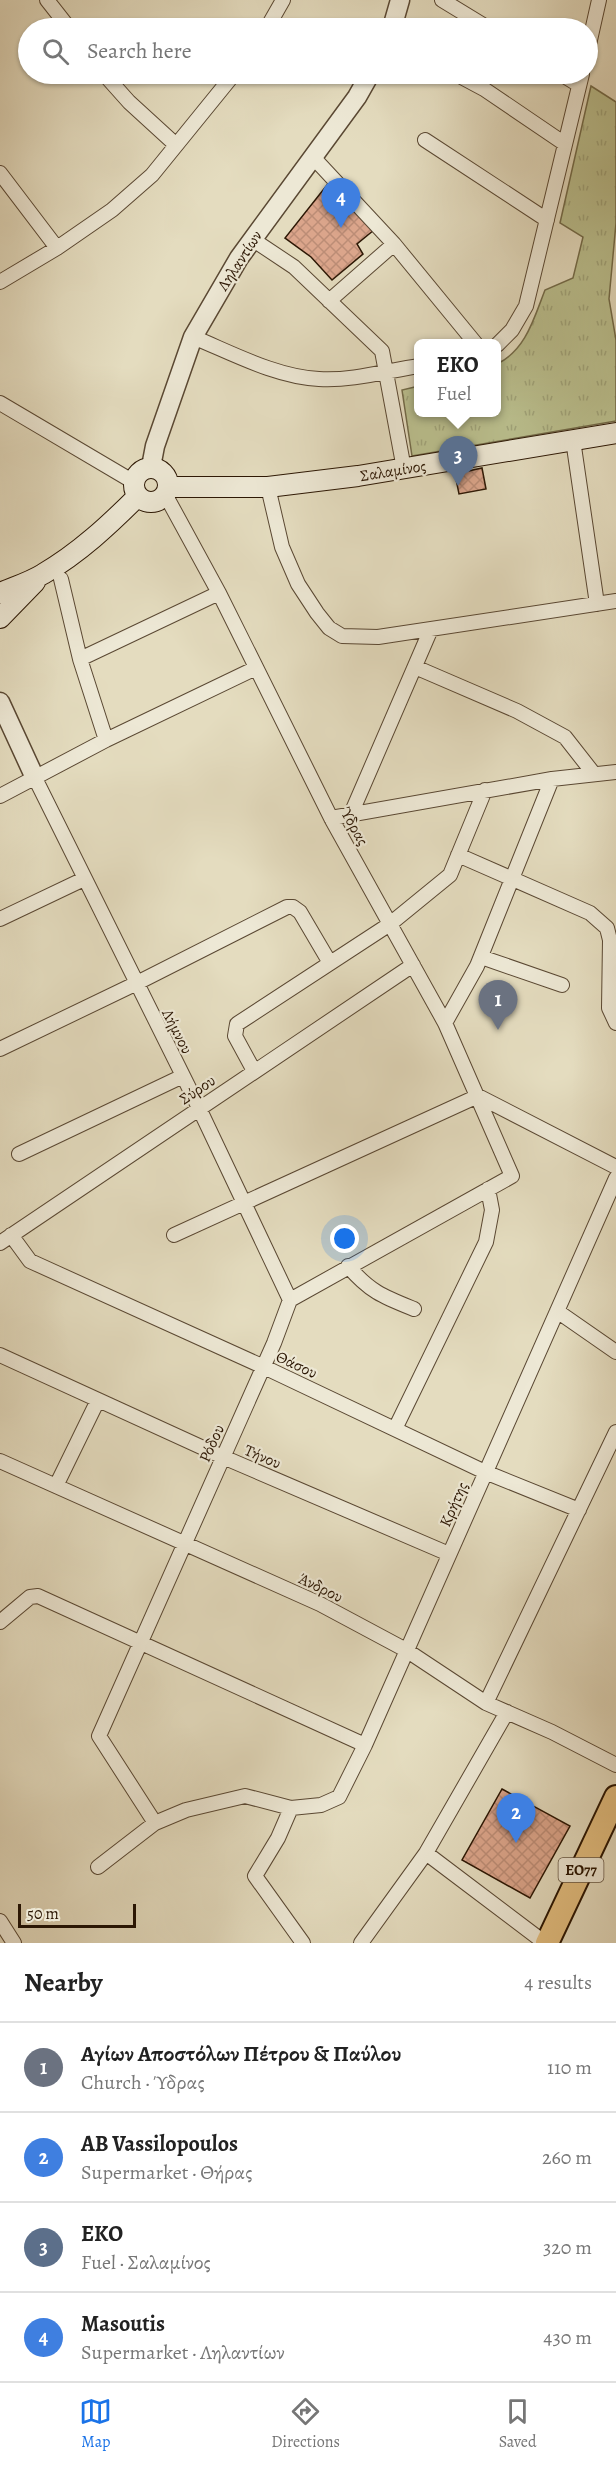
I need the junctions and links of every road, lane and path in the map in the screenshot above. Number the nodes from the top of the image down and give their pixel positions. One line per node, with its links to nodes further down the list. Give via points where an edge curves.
1 (47, 0): 6 (street)
2 (283, 0): 7 (street)
3 (400, 0): 8 (street)
4 (442, 0): 9 (street)
5 (599, 0): 10 (street)
6 (61, 18)
7 (273, 18)
8 (395, 18)
9 (472, 18)
10 (595, 18)
11 (113, 84): 18 (street)
12 (226, 84): 18 (street)
13 (364, 84): 19 (street, Ληλαντίων)
14 (475, 84): 17 (street)
15 (579, 84): 17 (street)
16 (425, 140): 21 (street)
17 (565, 144): 21 (street)
18 (176, 145): 24 (street, via 152,175 112,210)
19 (312, 156): 22 (street, Ληλαντίων); 23 (street)
20 (0, 173): 24 (street)
21 (546, 220): 29 (street, via 526,306)
22 (252, 239): 26 (street, via 294,267); 27 (street, Ληλαντίων)
23 (394, 244): 26 (street); 28 (street)
24 (57, 248): 25 (street)
25 (0, 282)
26 (329, 301): 31 (street, via 382,351)
27 (193, 337): 31 (street, via 304,378 338,379); 35 (street, Ληλαντίων)
28 (472, 339)
29 (501, 341)
30 (414, 367): 31 (street)
31 (387, 371): 36 (street)
32 (0, 403): 38 (street)
33 (616, 433): 34 (main road, Σαλαμίνος)
34 (573, 440): 36 (main road, Σαλαμίνος); 44 (street)
35 (151, 467): 38 (main road, via 140,471); 39 (main road, via 166,476)
36 (404, 469): 37 (main road, Σαλαμίνος)
37 (268, 487): 39 (main road, Σαλαμίνος); 46 (street, via 282,547 298,584 329,628 342,636 378,638)
38 (136, 488): 39 (main road, via 141,499 152,502); 40 (main road, via 108,526)
39 (167, 491): 42 (street, Ύδρας)
40 (52, 576): 41 (main road); 45 (main road); 47 (street)
41 (0, 593)
42 (219, 594): 47 (street); 49 (street, Ύδρας)
43 (616, 601): 44 (street)
44 (597, 604): 46 (street)
45 (0, 616)
46 (431, 629): 48 (street)
47 (80, 659): 51 (street)
48 (415, 667): 53 (street, via 566,737); 58 (street)
49 (256, 668): 51 (street); 59 (street, Ύδρας)
50 (0, 702): 54 (street)
51 (106, 740): 54 (street)
52 (616, 772): 53 (street)
53 (594, 774): 55 (street)
54 (35, 778): 57 (street); 62 (street, Λήμνου)
55 (552, 779): 56 (street); 61 (street)
56 (485, 790): 58 (street); 60 (street)
57 (0, 796)
58 (351, 814): 59 (street)
59 (331, 818): 64 (street, Ύδρας)
60 (458, 855): 61 (street); 64 (street, via 450,875)
61 (512, 878): 65 (street); 71 (street, via 590,913 608,928 609,1008)
62 (84, 879): 63 (street); 68 (street, Λήμνου)
63 (0, 920)
64 (390, 924): 66 (street); 67 (street, Ύδρας)
65 (481, 957): 69 (street); 70 (street)
66 (330, 963): 68 (street, via 300,912 289,906); 73 (street, via 236,1025 236,1038)
67 (413, 965): 70 (street, Ύδρας); 73 (street, Σύρου)
68 (135, 984): 72 (street); 74 (street, Λήμνου)
69 (562, 985)
70 (445, 1023): 75 (street, Ύδρας)
71 (616, 1023)
72 (0, 1049)
73 (254, 1071): 76 (street, Σύρου)
74 (183, 1076): 76 (street, Λήμνου); 77 (street)
75 (478, 1096): 78 (street); 80 (street, Ύδρας, via 512,1176); 81 (street)
76 (199, 1108): 81 (street, Λήμνου); 83 (street, Σύρου)
77 (19, 1154)
78 (616, 1167)
79 (616, 1178): 87 (street, Κρήτης)
80 (488, 1189): 84 (street); 92 (street, via 492,1210 486,1242)
81 (243, 1203): 82 (street); 85 (street, Λήμνου)
82 (174, 1235)
83 (5, 1239): 90 (street, Θάσου, via 30,1261)
84 (348, 1266): 85 (street); 86 (street, via 377,1294)
85 (290, 1300): 90 (street, Ρόδου)
86 (414, 1309)
87 (557, 1311): 88 (street); 96 (street, Κρήτης)
88 (616, 1352)
89 (0, 1355): 91 (street, Τήνου)
90 (264, 1367): 92 (street, Θάσου); 94 (street, Ρόδου)
91 (98, 1400): 94 (street, Τήνου); 97 (street)
92 (395, 1429): 96 (street, Θάσου)
93 (616, 1432): 98 (street)
94 (223, 1457): 99 (street, Ρόδου); 100 (street, Τήνου)
95 (0, 1461): 97 (street, Άνδρου)
96 (485, 1472): 98 (street, Θάσου); 100 (street, Κρήτης)
97 (56, 1486): 99 (street, Άνδρου)
98 (579, 1510): 104 (street)
99 (184, 1543): 102 (street, Ρόδου); 103 (street, Άνδρου, via 320,1604)
100 (449, 1554): 103 (street, Κρήτης)
101 (0, 1622): 102 (street, via 36,1596)
102 (140, 1642): 106 (street); 110 (street, Ρόδου, via 99,1736)
103 (406, 1650): 104 (street, Άνδρου); 106 (street, Κρήτης)
104 (486, 1703): 105 (street, Άνδρου)
105 (507, 1712): 107 (street, Άνδρου); 111 (street)
106 (365, 1745): 109 (street, Κρήτης, via 339,1797 321,1805)
107 (616, 1765)
108 (616, 1797): 115 (main road, ΕΟ77)
109 (291, 1808): 110 (street, via 245,1796 186,1810); 113 (street, via 255,1876)
110 (155, 1823): 112 (street)
111 (426, 1853): 114 (street); 115 (street)
112 (98, 1867)
113 (303, 1943)
114 (361, 1943)
115 (546, 1943)

